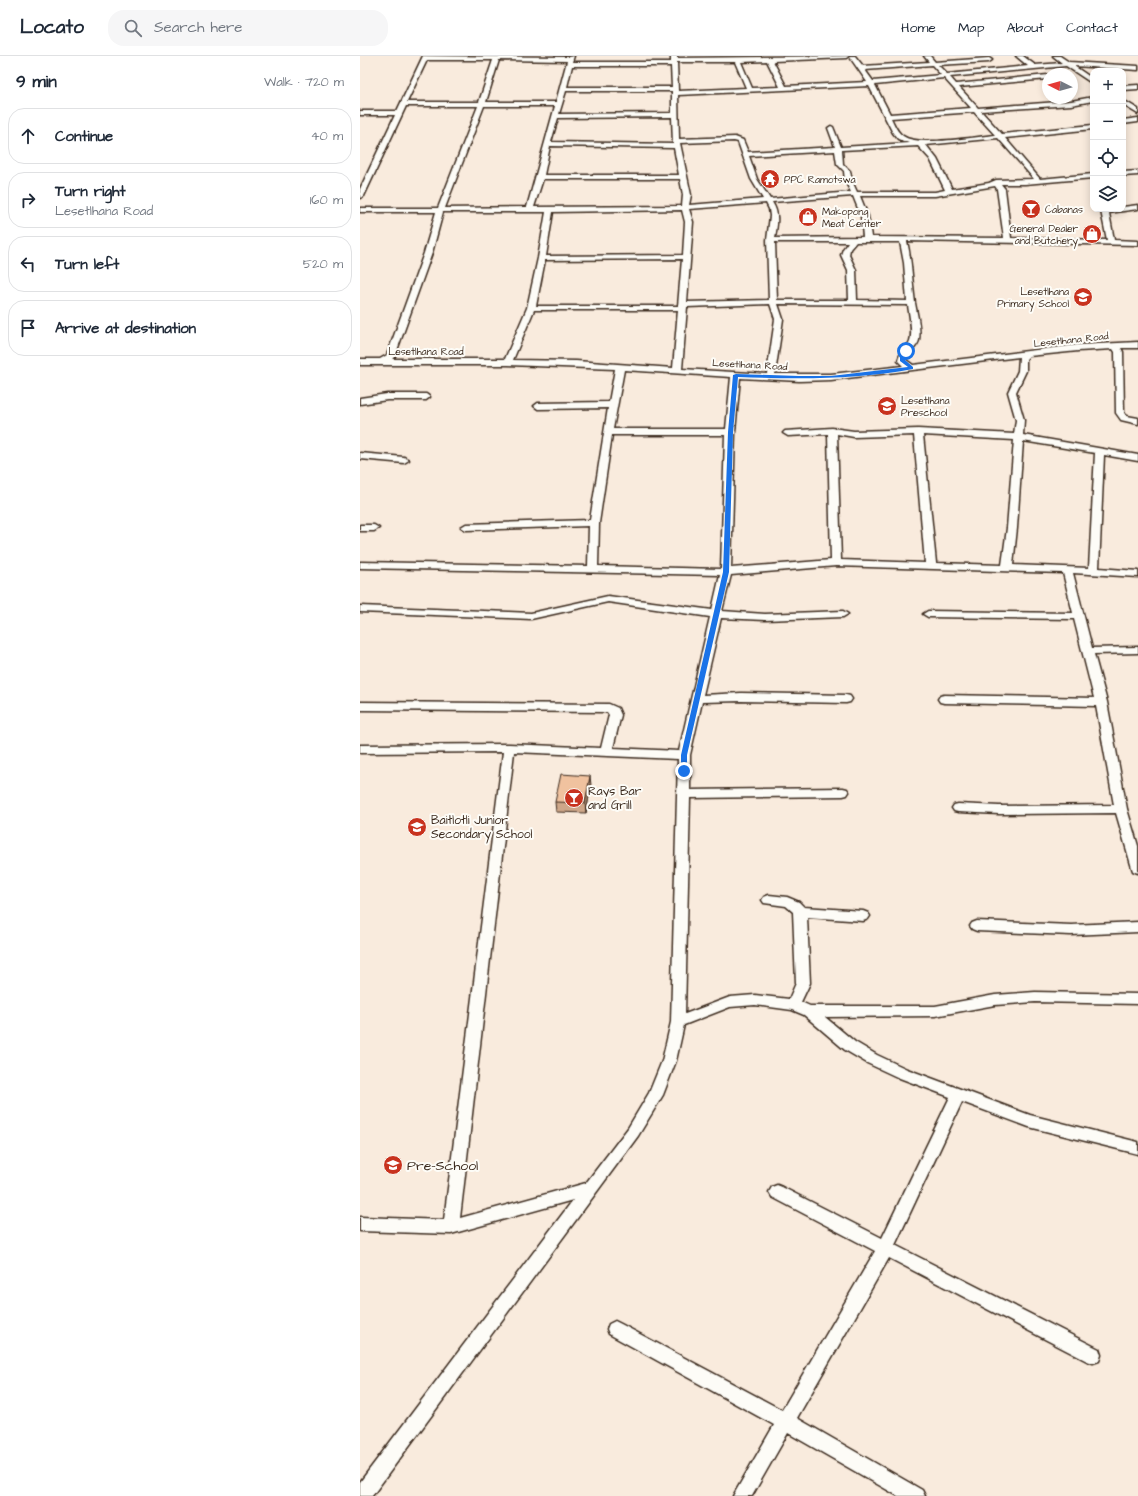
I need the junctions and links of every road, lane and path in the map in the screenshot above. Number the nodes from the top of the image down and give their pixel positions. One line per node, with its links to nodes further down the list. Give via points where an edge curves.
1 (846, 56): 9 (street)
2 (852, 56): 18 (street)
3 (927, 56): 15 (street)
4 (955, 56): 14 (street)
5 (1019, 56): 17 (street)
6 (1056, 56): 16 (street)
7 (426, 57): 8 (street); 37 (street)
8 (497, 57): 12 (street); 38 (street)
9 (768, 57): 11 (street); 33 (street)
10 (988, 58): 14 (street); 20 (street)
11 (737, 59): 13 (street); 34 (street)
12 (570, 60): 13 (street); 32 (street)
13 (674, 60): 35 (street)
14 (960, 62): 15 (street)
15 (935, 64): 18 (street); 23 (street)
16 (1067, 64): 17 (street); 19 (street); 22 (street)
17 (1031, 67): 20 (street); 24 (street)
18 (861, 68): 28 (street)
19 (1138, 68)
20 (998, 71): 21 (street)
21 (983, 72): 23 (street); 27 (street)
22 (1080, 73): 26 (street)
23 (946, 75): 28 (street); 29 (street)
24 (1039, 78): 25 (street); 27 (street)
25 (1042, 78)
26 (1090, 80)
27 (993, 83): 29 (street)
28 (871, 84): 33 (street); 47 (street)
29 (955, 86): 41 (street)
30 (1138, 86): 31 (street)
31 (1126, 88)
32 (563, 89): 35 (street); 39 (street)
33 (784, 89): 34 (street)
34 (750, 90): 35 (street)
35 (675, 91): 45 (street)
36 (1090, 100): 41 (street)
37 (404, 104): 38 (street); 44 (street)
38 (482, 104): 39 (street); 75 (street)
39 (559, 104): 46 (street)
40 (1126, 104): 42 (street)
41 (975, 110): 47 (street); 52 (street)
42 (1138, 112)
43 (360, 113): 44 (street)
44 (400, 113): 69 (street)
45 (675, 115): 46 (street); 54 (street)
46 (555, 116): 53 (street)
47 (887, 116): 55 (street, via 898,135)
48 (1138, 120): 49 (street)
49 (1126, 122)
50 (1090, 127): 52 (street)
51 (831, 128): 56 (street, via 836,135)
52 (1000, 136): 55 (street); 64 (street)
53 (547, 144): 54 (street); 61 (street)
54 (676, 144): 57 (street, via 738,140 742,142); 62 (street)
55 (920, 144): 56 (street); 67 (street, via 931,157)
56 (839, 149): 57 (street); 68 (street, via 839,163 846,170 847,182)
57 (746, 154): 70 (street, via 754,179)
58 (1138, 173): 59 (street)
59 (1126, 174)
60 (1090, 176): 63 (street)
61 (540, 177): 62 (street); 76 (street)
62 (684, 177): 71 (street, via 687,196)
63 (1081, 177): 64 (street); 66 (street)
64 (1038, 180): 65 (street)
65 (996, 182): 67 (street, via 991,185); 83 (street, via 1001,189)
66 (1090, 184)
67 (949, 191): 68 (street, via 935,194)
68 (856, 194): 70 (street); 82 (street, via 865,216)
69 (360, 196)
70 (767, 201): 71 (street); 80 (street, via 773,209 774,216)
71 (685, 208): 77 (street); 86 (street, via 689,222)
72 (1138, 208): 73 (street)
73 (1126, 209)
74 (360, 210): 75 (street)
75 (440, 210): 76 (street); 98 (street, via 428,253 391,356)
76 (530, 210): 77 (street)
77 (550, 210): 87 (street)
78 (1106, 212): 84 (street)
79 (903, 239): 82 (street); 83 (street); 90 (street)
80 (771, 240): 81 (street); 88 (street)
81 (854, 240): 82 (street); 89 (street, via 845,253 852,271)
82 (867, 240)
83 (1008, 240): 84 (street)
84 (1111, 242): 85 (street)
85 (1138, 243)
86 (686, 257): 87 (street); 91 (street)
87 (542, 258): 92 (street)
88 (773, 302): 89 (street); 91 (street); 103 (street, via 779,319)
89 (852, 302): 90 (street)
90 (911, 303): 100 (street, via 915,321 915,340 902,356 902,361)
91 (683, 307): 92 (street); 101 (street)
92 (531, 308): 97 (street)
93 (1115, 346): 94 (street, Lesetlhana Road); 95 (street, Lesetlhana Road, via 1078,348); 108 (street, via 1119,352 1120,413 1124,418)
94 (1138, 346)
95 (1024, 356): 100 (street, Lesetlhana Road); 114 (street, via 1022,371 1012,392 1019,415)
96 (360, 362): 98 (street, Lesetlhana Road)
97 (508, 362): 98 (street, Lesetlhana Road); 99 (street, Lesetlhana Road)
98 (381, 363)
99 (620, 368): 101 (street, Lesetlhana Road); 106 (street)
100 (912, 368): 103 (street, Lesetlhana Road, via 831,377)
101 (677, 372): 102 (street, Lesetlhana Road)
102 (736, 375): 103 (street, Lesetlhana Road); 111 (street)
103 (771, 376)
104 (426, 397): 105 (street, via 387,397)
105 (360, 401)
106 (612, 405): 107 (street); 110 (street)
107 (538, 406)
108 (1138, 421)
109 (832, 431): 112 (street, via 854,434); 113 (street); 123 (street)
110 (608, 432): 111 (street); 119 (street)
111 (730, 432): 130 (street)
112 (918, 432): 114 (street); 125 (street)
113 (788, 433)
114 (1017, 437): 115 (street); 127 (street)
115 (1100, 451): 117 (street); 129 (street)
116 (360, 456): 118 (street)
117 (1138, 458)
118 (404, 460)
119 (594, 523): 120 (street); 126 (street)
120 (466, 527)
121 (360, 528): 122 (street)
122 (374, 528)
123 (836, 563): 125 (street); 130 (street)
124 (360, 565): 126 (street)
125 (931, 567): 127 (street)
126 (593, 569): 130 (street)
127 (1007, 569): 128 (street)
128 (1067, 570): 129 (street); 136 (street)
129 (1094, 571): 131 (street)
130 (726, 572): 133 (street)
131 (1138, 574)
132 (360, 609): 133 (street, via 530,616 608,599)
133 (716, 614): 134 (street, via 769,617); 139 (street)
134 (843, 614)
135 (928, 614): 136 (street)
136 (1078, 616): 138 (street)
137 (1138, 650): 138 (street)
138 (1087, 651): 142 (street)
139 (696, 699): 140 (street); 147 (street)
140 (846, 699)
141 (944, 699): 142 (street)
142 (1101, 702): 151 (street)
143 (360, 706): 146 (street, via 608,708 616,715)
144 (509, 748): 145 (street); 146 (street); 168 (street)
145 (360, 749)
146 (606, 752): 147 (street)
147 (684, 755): 149 (street)
148 (843, 792): 149 (street)
149 (684, 794): 162 (street)
150 (958, 808): 151 (street)
151 (1121, 809): 152 (street)
152 (1133, 832): 153 (street)
153 (1138, 868)
154 (769, 900): 155 (street, via 790,902 797,906)
155 (800, 912): 156 (street); 160 (street, via 803,983)
156 (863, 916)
157 (977, 926): 158 (street, via 1071,930)
158 (1138, 927)
159 (1138, 999): 161 (street, via 1035,997 995,1000 934,1011)
160 (793, 1005): 161 (street); 162 (street, via 755,1000 730,1002)
161 (809, 1011): 163 (street, via 850,1046 872,1059)
162 (678, 1022): 165 (street, via 669,1061 656,1095 633,1132)
163 (958, 1095): 164 (street, via 1029,1121); 169 (street)
164 (1138, 1148)
165 (592, 1188): 168 (street); 173 (street)
166 (777, 1192): 169 (street)
167 (360, 1224): 168 (street)
168 (452, 1226)
169 (885, 1249): 171 (street); 172 (street)
170 (615, 1329): 172 (street)
171 (1093, 1355)
172 (786, 1422): 174 (street); 175 (street)
173 (361, 1496)
174 (742, 1496)
175 (916, 1496)

